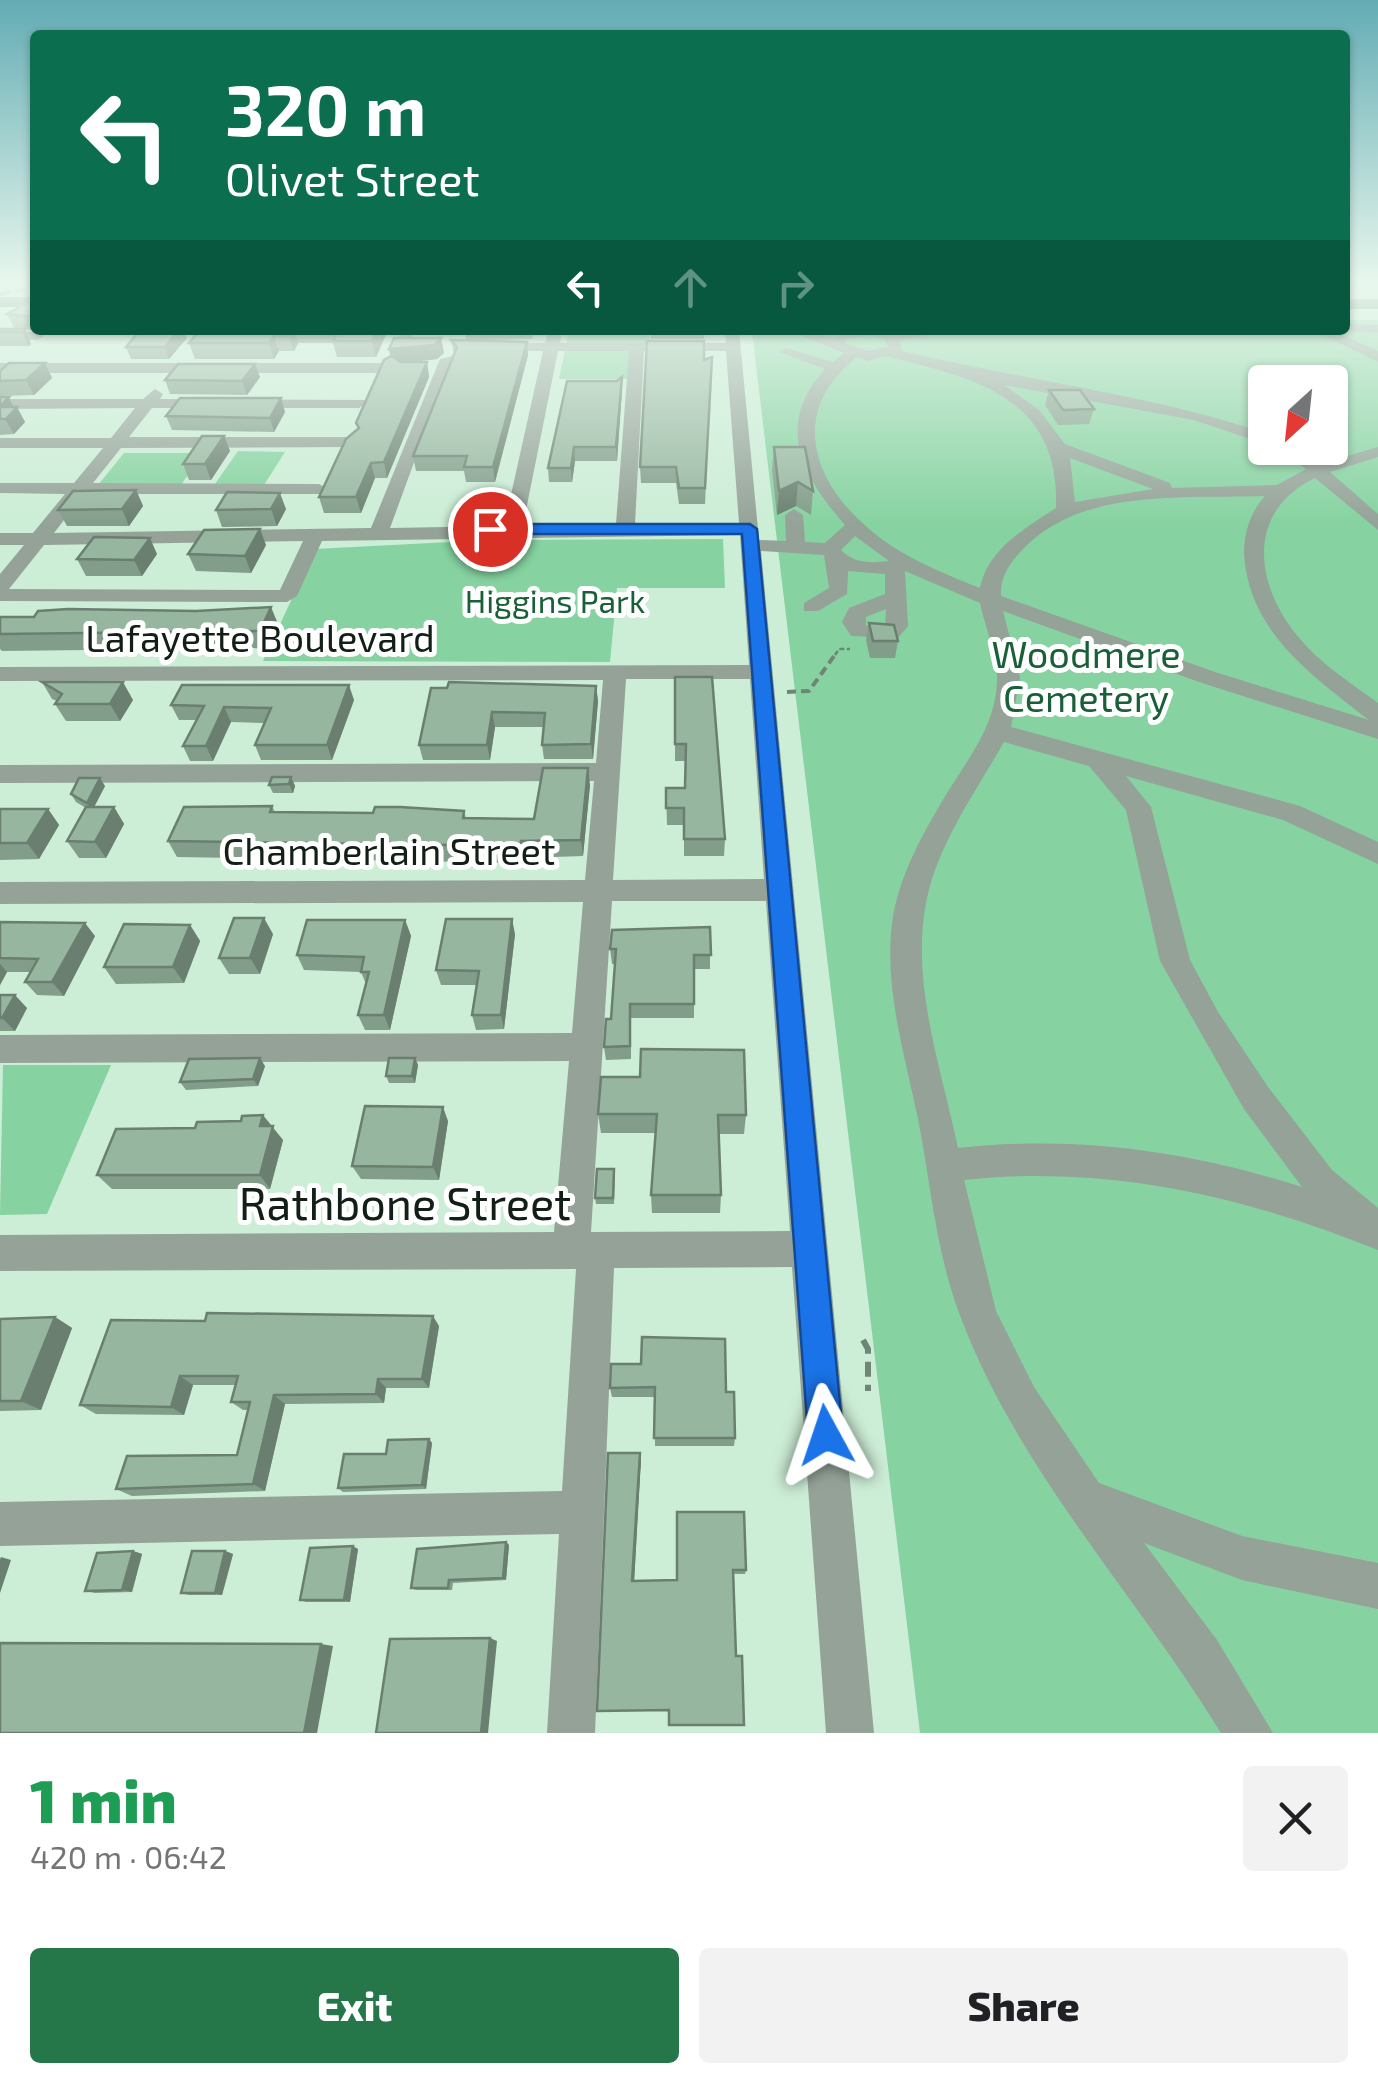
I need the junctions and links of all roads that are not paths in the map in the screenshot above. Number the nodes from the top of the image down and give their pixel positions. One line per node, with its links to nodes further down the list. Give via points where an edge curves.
1 (180, 363): 8 (street)
2 (548, 363): 32 (street)
3 (636, 363): 33 (street)
4 (735, 363): 35 (street)
5 (836, 363): 31 (street, via 804,417 823,483)
6 (943, 363): 11 (street)
7 (0, 368): 8 (street)
8 (176, 368): 9 (street); 13 (street)
9 (384, 368)
10 (424, 368): 34 (street, via 446,363)
11 (976, 374): 15 (street, via 1198,416); 19 (street, via 1033,415)
12 (0, 404): 13 (street)
13 (148, 404): 14 (street); 18 (street)
14 (359, 404)
15 (1248, 433)
16 (350, 442): 18 (street)
17 (0, 444): 18 (street)
18 (115, 444): 24 (street)
19 (1063, 449): 27 (street); 28 (street)
20 (1378, 452): 22 (street)
21 (1308, 465): 22 (street)
22 (1318, 472): 26 (street); 30 (street)
23 (0, 488): 24 (street)
24 (79, 488): 25 (street); 38 (street)
25 (319, 489)
26 (1282, 490): 27 (street); 50 (street, via 1258,528 1255,578 1294,646)
27 (1184, 492): 28 (street)
28 (1065, 510): 44 (street, via 1013,543 990,579)
29 (794, 515): 39 (street)
30 (1378, 524)
31 (855, 526): 40 (street); 41 (street)
32 (513, 529): 33 (street); 34 (street)
33 (625, 529): 35 (street)
34 (378, 535): 36 (street)
35 (750, 537): 39 (street); 48 (street)
36 (314, 538): 38 (street); 43 (street, via 287,596)
37 (0, 540): 38 (street)
38 (38, 540): 42 (street)
39 (796, 547): 40 (street)
40 (833, 554): 41 (street, via 856,568); 45 (street, via 840,590)
41 (901, 565): 44 (street); 46 (street, via 896,597 857,612 853,622)
42 (0, 586)
43 (0, 595)
44 (988, 598): 51 (street, via 1139,655); 52 (street, via 1007,666)
45 (811, 607)
46 (860, 631)
47 (615, 672): 48 (street, Lafayette Boulevard); 49 (street, Lafayette Boulevard); 54 (street)
48 (761, 672): 57 (street)
49 (0, 674)
50 (1378, 715)
51 (1378, 731)
52 (998, 732): 53 (street); 62 (street, via 944,817 906,925 914,1022)
53 (1099, 760): 56 (street, via 1291,813); 63 (street, via 1138,808 1174,960 1207,1020 1320,1182)
54 (606, 772): 55 (street); 58 (street)
55 (0, 774)
56 (1378, 854)
57 (778, 890): 58 (street, Chamberlain Street); 64 (street)
58 (597, 891): 59 (street, Chamberlain Street); 60 (street)
59 (0, 893)
60 (586, 1048): 61 (street); 65 (street)
61 (0, 1049)
62 (945, 1166): 63 (street, via 1001,1160 1156,1166 1235,1181); 67 (street, via 978,1314 1035,1433)
63 (1378, 1232)
64 (810, 1249): 65 (street, Rathbone Street); 72 (street)
65 (584, 1250): 66 (street, Rathbone Street); 68 (street)
66 (0, 1253)
67 (1084, 1499): 70 (street, via 1242,1558); 73 (street)
68 (582, 1512): 69 (street); 71 (street)
69 (0, 1524)
70 (1378, 1586)
71 (571, 1733)
72 (850, 1733)
73 (1249, 1733)

